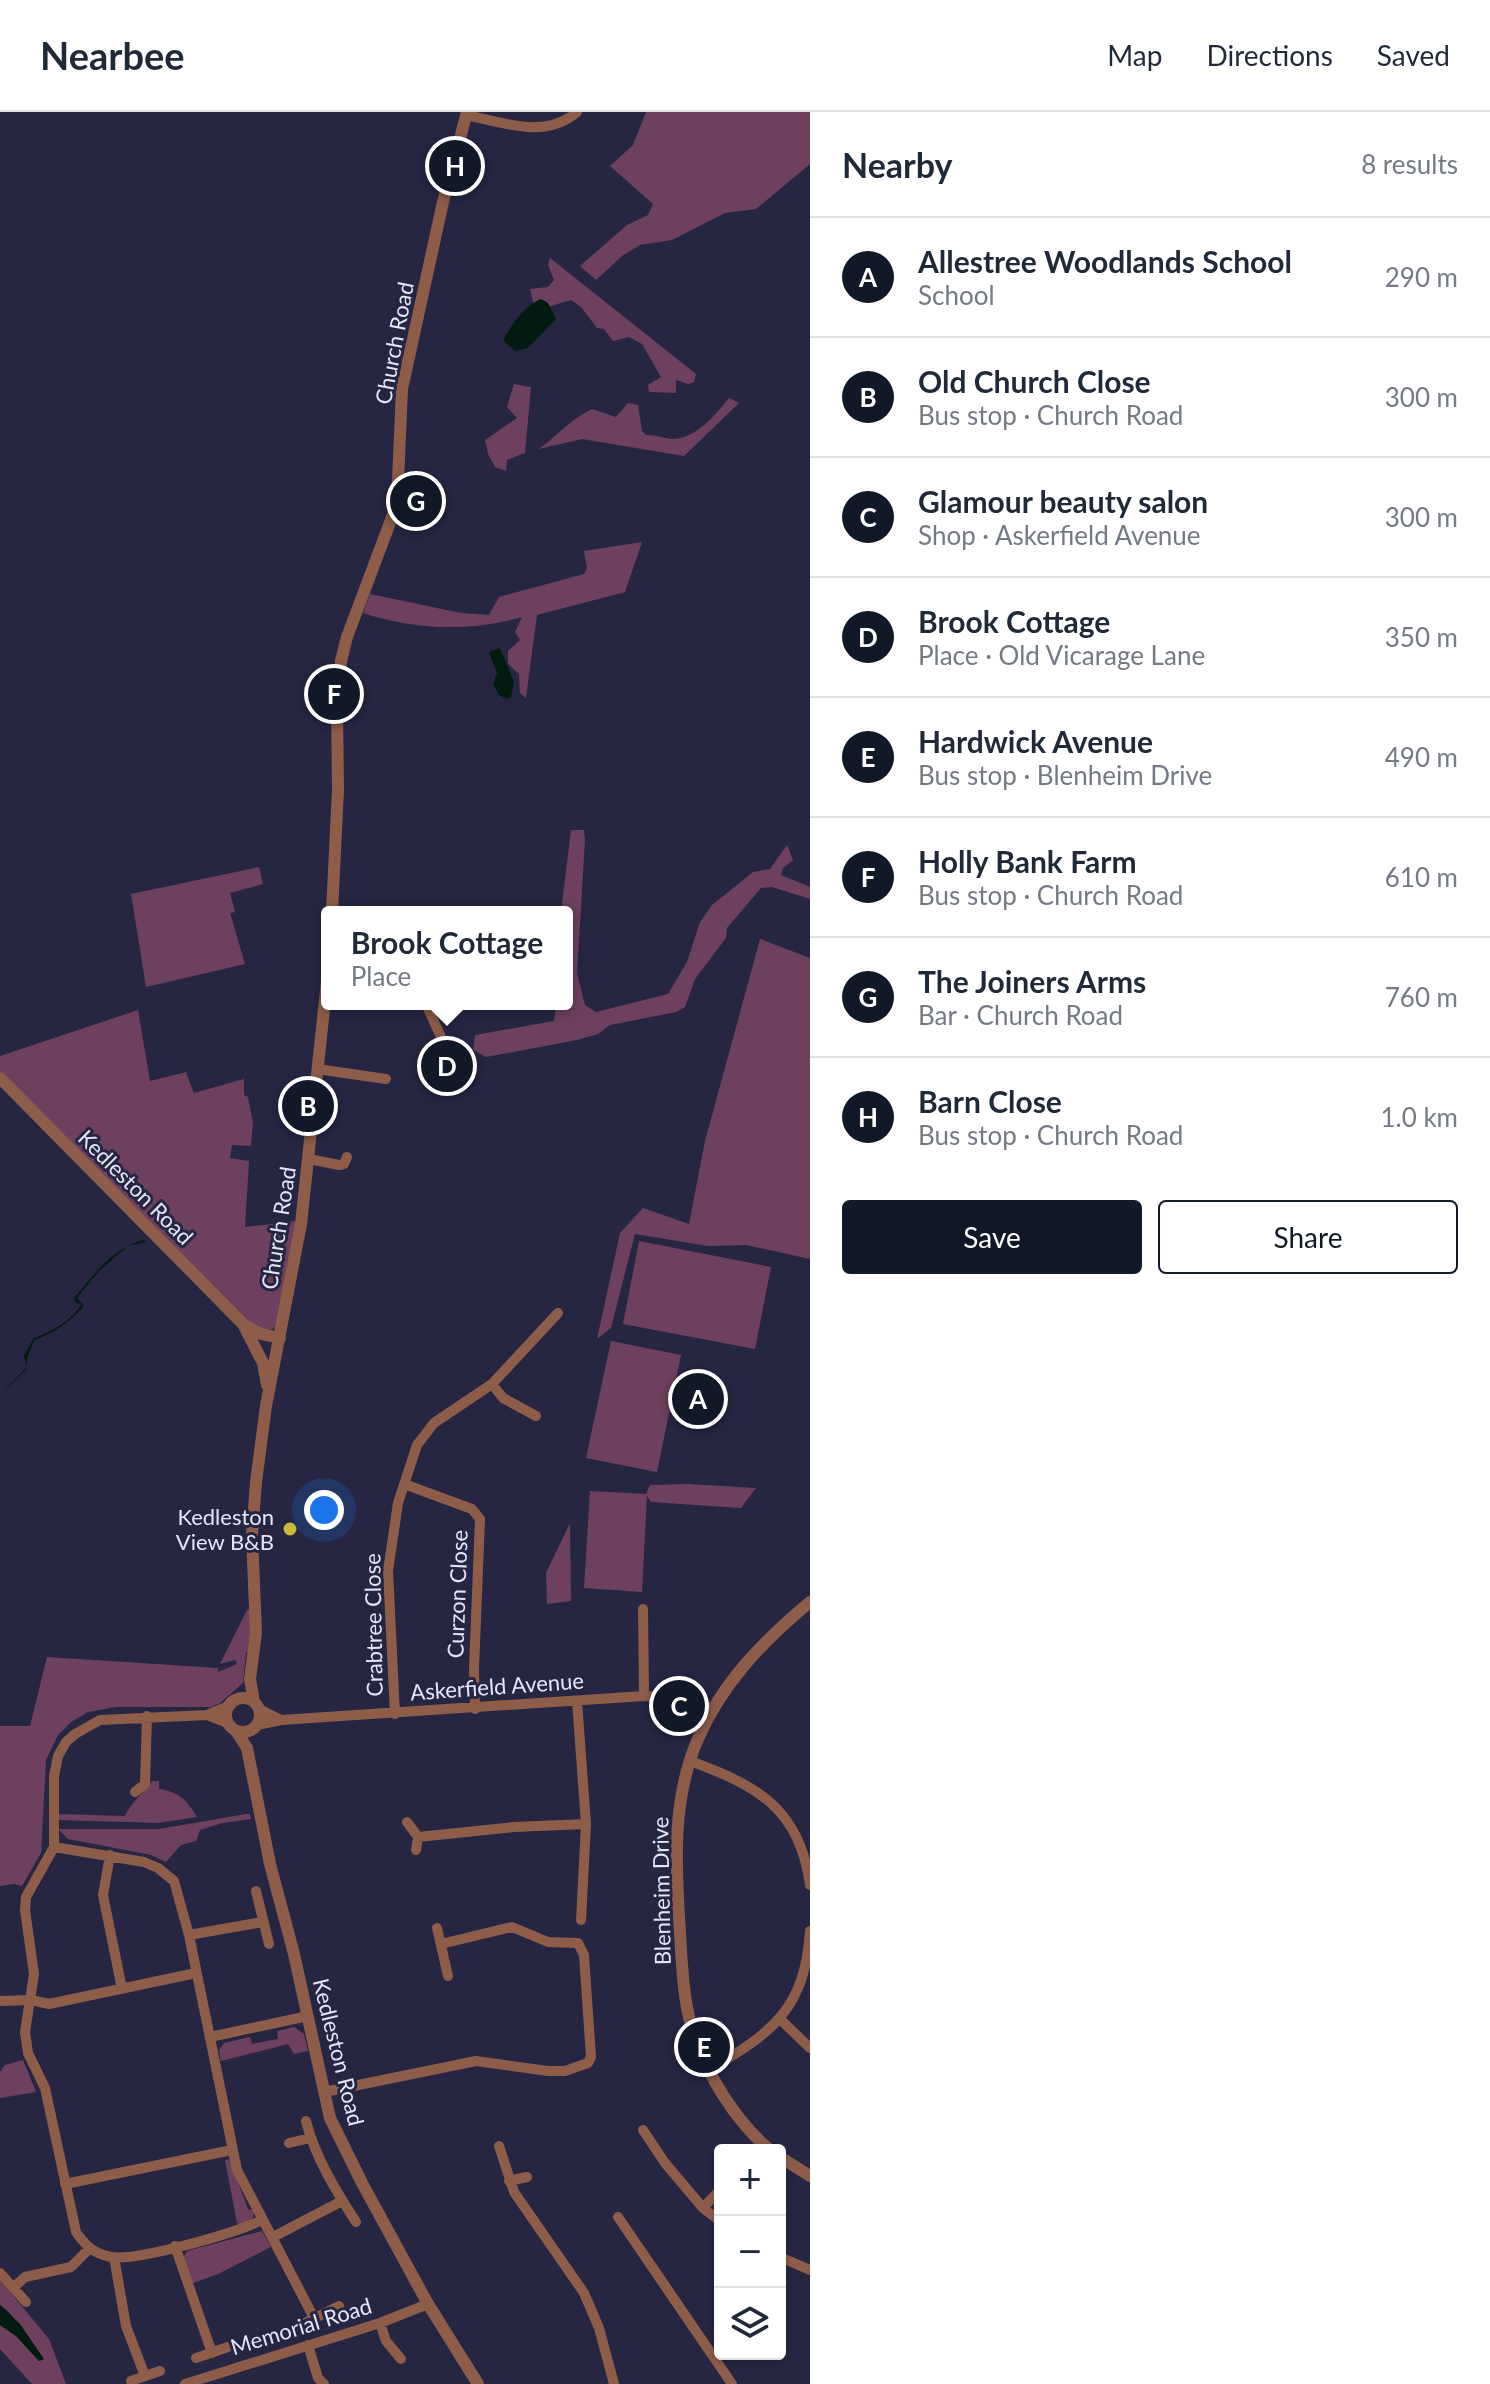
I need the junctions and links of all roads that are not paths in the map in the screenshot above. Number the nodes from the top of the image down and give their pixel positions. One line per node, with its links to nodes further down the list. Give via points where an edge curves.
1 (577, 112): 2 (street, via 536,128)
2 (466, 113): 3 (street, Church Road, via 402,389 397,504 341,661)
3 (332, 906)
4 (324, 1010): 7 (street, Church Road)
5 (429, 1010): 6 (street)
6 (441, 1037)
7 (317, 1069): 9 (street); 11 (street, Church Road)
8 (0, 1078): 13 (street, Kedleston Road)
9 (386, 1079)
10 (347, 1157): 11 (street, via 339,1165)
11 (309, 1159): 14 (street, Church Road)
12 (558, 1313): 16 (street, Crabtree Close, via 541,1339)
13 (243, 1324): 14 (street, Kedleston Road); 15 (street, Kedleston Road)
14 (279, 1342): 15 (street); 17 (street, Kedleston Road)
15 (253, 1343): 17 (street, Kedleston Road)
16 (492, 1384): 19 (street, via 503,1398); 21 (street, Crabtree Close, via 428,1430)
17 (268, 1393): 24 (street, Kedleston Road, via 253,1507 256,1633)
18 (530, 1398): 19 (street)
19 (524, 1408): 20 (street)
20 (536, 1416)
21 (404, 1484): 29 (street, Curzon Close, via 472,1509 480,1519); 31 (street, Crabtree Close, via 388,1571)
22 (809, 1604): 30 (street, Blenheim Drive, via 753,1653)
23 (646, 1614): 25 (street)
24 (250, 1679): 27 (street, Kedleston Road); 28 (street, Kedleston Road)
25 (644, 1696): 26 (street, Askerfield Avenue); 30 (street, Askerfield Avenue, via 685,1697)
26 (577, 1701): 29 (street, Askerfield Avenue); 43 (street)
27 (234, 1703): 28 (street, via 247,1699); 32 (street); 36 (street, via 226,1714)
28 (257, 1706): 34 (street, Askerfield Avenue); 35 (street)
29 (475, 1709): 31 (street, Askerfield Avenue)
30 (713, 1709): 38 (street, Blenheim Drive)
31 (395, 1714): 34 (street, Askerfield Avenue)
32 (207, 1715): 33 (street); 36 (street)
33 (147, 1716): 39 (street); 45 (street, via 100,1720 66,1742 54,1776)
34 (281, 1720): 35 (street, Askerfield Avenue)
35 (256, 1726): 36 (street, via 247,1732); 37 (street)
36 (232, 1727): 37 (street, Kedleston Road)
37 (247, 1748): 62 (street, Kedleston Road)
38 (690, 1761): 48 (street, via 743,1781 772,1804 800,1843); 66 (street, Blenheim Drive, via 677,1831 679,1919 685,2000)
39 (146, 1775): 40 (street); 41 (street, via 145,1784)
40 (158, 1776)
41 (135, 1792)
42 (407, 1822): 44 (street)
43 (586, 1824): 44 (street); 50 (street)
44 (418, 1837): 46 (street)
45 (54, 1847): 47 (street); 60 (street, via 26,1897 34,1963)
46 (416, 1850)
47 (110, 1855): 54 (street, via 167,1873 178,1888); 59 (street, via 103,1895)
48 (810, 1885)
49 (256, 1891): 51 (street)
50 (581, 1920)
51 (262, 1922): 54 (street); 55 (street)
52 (437, 1928): 56 (street)
53 (810, 1931): 63 (street, via 804,1972)
54 (189, 1935): 57 (street)
55 (269, 1944)
56 (441, 1944): 58 (street); 67 (street, via 512,1927 548,1942 578,1943 584,1955 591,2057 585,2065 548,2071 476,2061)
57 (196, 1973): 59 (street); 64 (street)
58 (448, 1976)
59 (122, 1989): 60 (street, via 49,2004)
60 (31, 2000): 61 (street); 79 (street, via 26,2045 45,2088)
61 (0, 2001)
62 (308, 2016): 64 (street); 67 (street, Kedleston Road)
63 (780, 2019): 65 (street); 66 (street)
64 (210, 2037): 74 (street)
65 (810, 2048)
66 (710, 2069): 72 (street, Blenheim Drive)
67 (324, 2092): 96 (street, Kedleston Road, via 335,2130)
68 (306, 2121): 70 (street)
69 (643, 2130): 82 (street)
70 (310, 2138): 71 (street); 81 (street)
71 (289, 2143)
72 (761, 2144)
73 (499, 2146): 78 (street)
74 (232, 2150): 79 (street); 85 (street)
75 (786, 2161): 76 (street)
76 (810, 2176)
77 (527, 2177): 78 (street)
78 (509, 2181): 112 (street, via 584,2293)
79 (65, 2184): 89 (street, via 76,2232)
80 (714, 2196): 82 (street)
81 (342, 2201): 86 (street); 87 (street)
82 (703, 2208): 83 (street)
83 (714, 2216)
84 (618, 2217): 113 (street)
85 (262, 2220): 87 (street); 88 (street)
86 (356, 2222)
87 (273, 2237): 98 (street)
88 (175, 2246): 90 (street); 103 (street)
89 (89, 2249): 90 (street); 94 (street, via 71,2267 25,2277)
90 (114, 2257): 107 (street, via 126,2326)
91 (786, 2260): 92 (street)
92 (810, 2270)
93 (0, 2273): 94 (street)
94 (13, 2288): 95 (street)
95 (26, 2302)
96 (428, 2304): 99 (street, Memorial Road); 111 (street, Kedleston Road)
97 (339, 2306): 98 (street)
98 (314, 2318): 100 (street)
99 (380, 2323): 101 (street, Memorial Road); 105 (street)
100 (299, 2326)
101 (308, 2345): 109 (street, Memorial Road); 110 (street)
102 (228, 2347): 103 (street)
103 (212, 2353): 104 (street)
104 (196, 2358)
105 (401, 2359)
106 (160, 2371): 107 (street)
107 (145, 2376): 108 (street)
108 (131, 2381)
109 (185, 2384)
110 (324, 2384)
111 (478, 2384)
112 (614, 2384)
113 (732, 2384)

